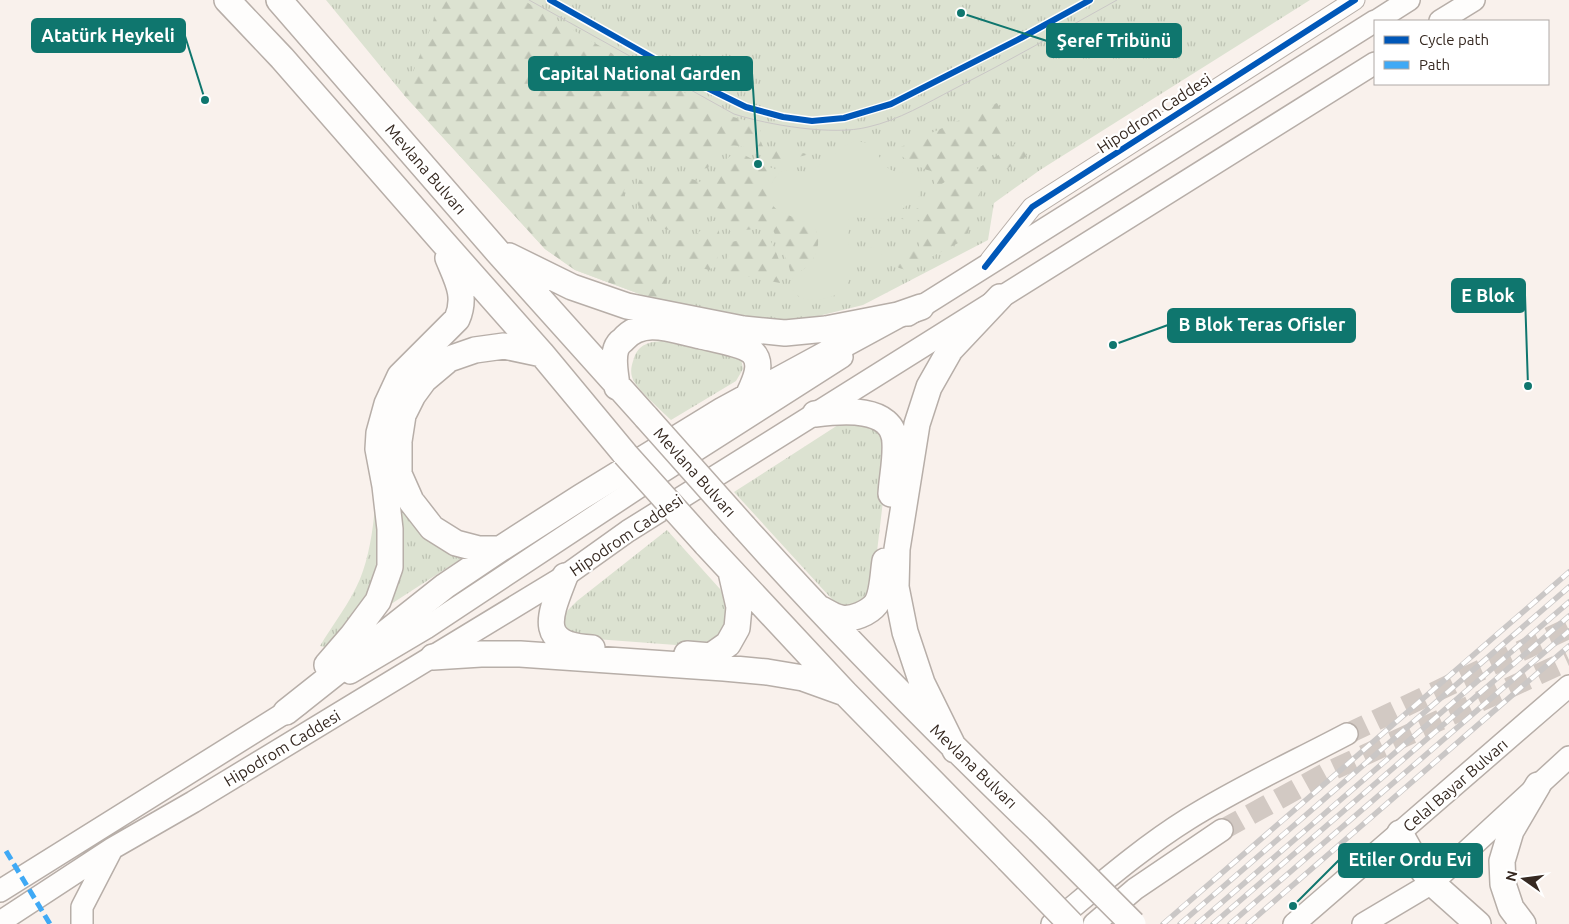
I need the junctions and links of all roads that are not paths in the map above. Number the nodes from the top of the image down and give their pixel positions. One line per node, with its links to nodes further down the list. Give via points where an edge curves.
1 (227, 0): 10 (highway, via 282,58)
2 (279, 0): 11 (highway, Mevlana Bulvarı)
3 (1355, 0): 12 (street, Hipodrom Caddesi, via 1032,207)
4 (1409, 0): 6 (main road, Hipodrom Caddesi)
5 (1474, 0): 7 (main road)
6 (1377, 20)
7 (1442, 20)
8 (1374, 22): 12 (main road, Hipodrom Caddesi)
9 (1374, 64): 13 (main road, Hipodrom Caddesi)
10 (442, 242): 15 (highway); 26 (highway, via 460,287 462,309 457,319 400,376 387,404 379,433 378,449 390,529 390,567 378,601)
11 (497, 251): 14 (highway, via 572,287 627,306 743,329 785,333); 16 (highway, Mevlana Bulvarı)
12 (985, 267): 14 (main road, Hipodrom Caddesi)
13 (1000, 297): 18 (main road, Hipodrom Caddesi); 28 (highway, via 950,350 929,387 917,424 897,549 896,588 905,632 922,683)
14 (909, 311): 17 (highway); 26 (main road, Hipodrom Caddesi, via 426,628)
15 (542, 354): 19 (highway, via 504,346 475,350 449,359 424,380 403,415 398,440 400,474 411,501 432,528 456,543 479,549); 20 (highway, bridge)
16 (617, 386): 17 (highway, via 616,348 636,329 651,325 732,343 752,352 758,363 758,374); 22 (highway, Mevlana Bulvarı, bridge)
17 (747, 398): 19 (highway)
18 (814, 414): 21 (main road, Hipodrom Caddesi, via 628,532); 22 (highway, via 841,410 872,415 892,430 895,443 882,584 877,603 852,618 839,618)
19 (500, 549): 26 (highway, via 445,586)
20 (731, 572): 21 (highway, via 739,607 737,628 728,644 711,656 576,647 564,642 550,623); 25 (highway)
21 (565, 576): 23 (main road, Hipodrom Caddesi)
22 (815, 605): 28 (highway, Mevlana Bulvarı)
23 (433, 657): 25 (highway, via 520,654 733,669 803,678); 33 (main road, Hipodrom Caddesi)
24 (1569, 686): 32 (main road, Celal Bayar Bulvarı)
25 (845, 693): 36 (highway, bridge, via 1008,859)
26 (286, 712): 35 (main road, Hipodrom Caddesi)
27 (1347, 734): 36 (main road, via 1186,820 1122,866)
28 (955, 750): 41 (highway, Mevlana Bulvarı, bridge)
29 (1569, 757): 30 (main road)
30 (1538, 785): 34 (main road); 45 (highway, via 1511,831 1502,861 1503,884 1511,908)
31 (1222, 830): 38 (main road, via 1136,889)
32 (1400, 833): 34 (highway); 42 (main road, Celal Bayar Bulvarı)
33 (113, 848): 37 (main road, Hipodrom Caddesi); 39 (main road, via 82,907)
34 (1432, 883): 43 (main road); 44 (highway)
35 (0, 891)
36 (1075, 913): 40 (main road)
37 (0, 922)
38 (1096, 922)
39 (82, 924)
40 (1052, 924)
41 (1133, 924)
42 (1294, 924)
43 (1363, 924)
44 (1478, 924)
45 (1523, 924)

